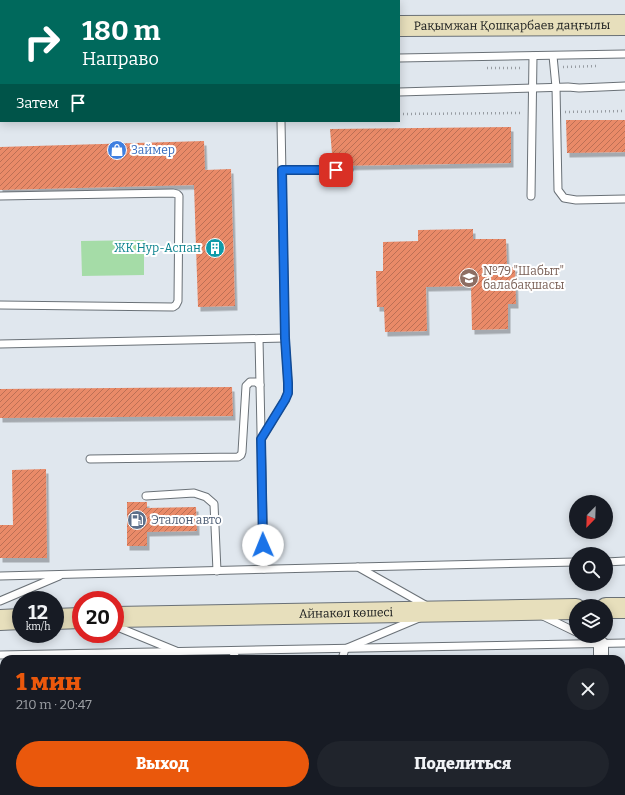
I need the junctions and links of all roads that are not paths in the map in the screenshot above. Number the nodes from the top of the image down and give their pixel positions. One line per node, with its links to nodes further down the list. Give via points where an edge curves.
1 (625, 25): 2 (street, Рақымжан Қошқарбаев даңғылы)
2 (400, 26)
3 (625, 54): 5 (lane)
4 (533, 56): 5 (lane); 6 (lane); 9 (lane)
5 (553, 56): 8 (lane)
6 (400, 58)
7 (625, 86): 8 (lane)
8 (556, 87): 9 (lane); 16 (lane, via 558,190 564,198 576,200)
9 (532, 89): 10 (lane); 15 (lane)
10 (400, 92)
11 (281, 122): 12 (lane)
12 (282, 170): 13 (lane); 18 (lane)
13 (349, 170)
14 (0, 196): 17 (lane, via 173,193 179,196 178,301 173,307)
15 (531, 196)
16 (625, 199)
17 (0, 305)
18 (285, 338): 19 (lane); 22 (lane, via 288,393)
19 (259, 339): 20 (lane); 21 (lane)
20 (0, 344)
21 (260, 385): 22 (lane); 23 (lane, via 250,382 246,386 242,452 238,457)
22 (261, 439): 29 (lane)
23 (90, 459)
24 (146, 496): 30 (lane, via 194,493 206,497 214,504)
25 (625, 561): 27 (lane)
26 (569, 562): 28 (lane)
27 (613, 562)
28 (358, 567): 29 (lane); 38 (lane)
29 (264, 569): 30 (lane)
30 (217, 571): 31 (lane)
31 (63, 575): 32 (lane); 33 (lane)
32 (0, 576)
33 (0, 601)
34 (613, 608): 35 (street)
35 (625, 608)
36 (569, 609): 37 (street, Айнакөл көшесі)
37 (530, 610): 38 (street, Айнакөл көшесі); 42 (lane)
38 (436, 611): 39 (street, Айнакөл көшесі); 46 (lane)
39 (124, 617)
40 (12, 619): 41 (street)
41 (0, 620)
42 (569, 629)
43 (124, 630): 48 (lane)
44 (625, 643): 45 (lane)
45 (601, 644): 46 (lane); 52 (street)
46 (345, 649): 47 (lane); 51 (lane)
47 (232, 651): 48 (lane); 50 (lane)
48 (178, 652): 49 (lane)
49 (0, 655)
50 (234, 655)
51 (343, 655)
52 (601, 655)

